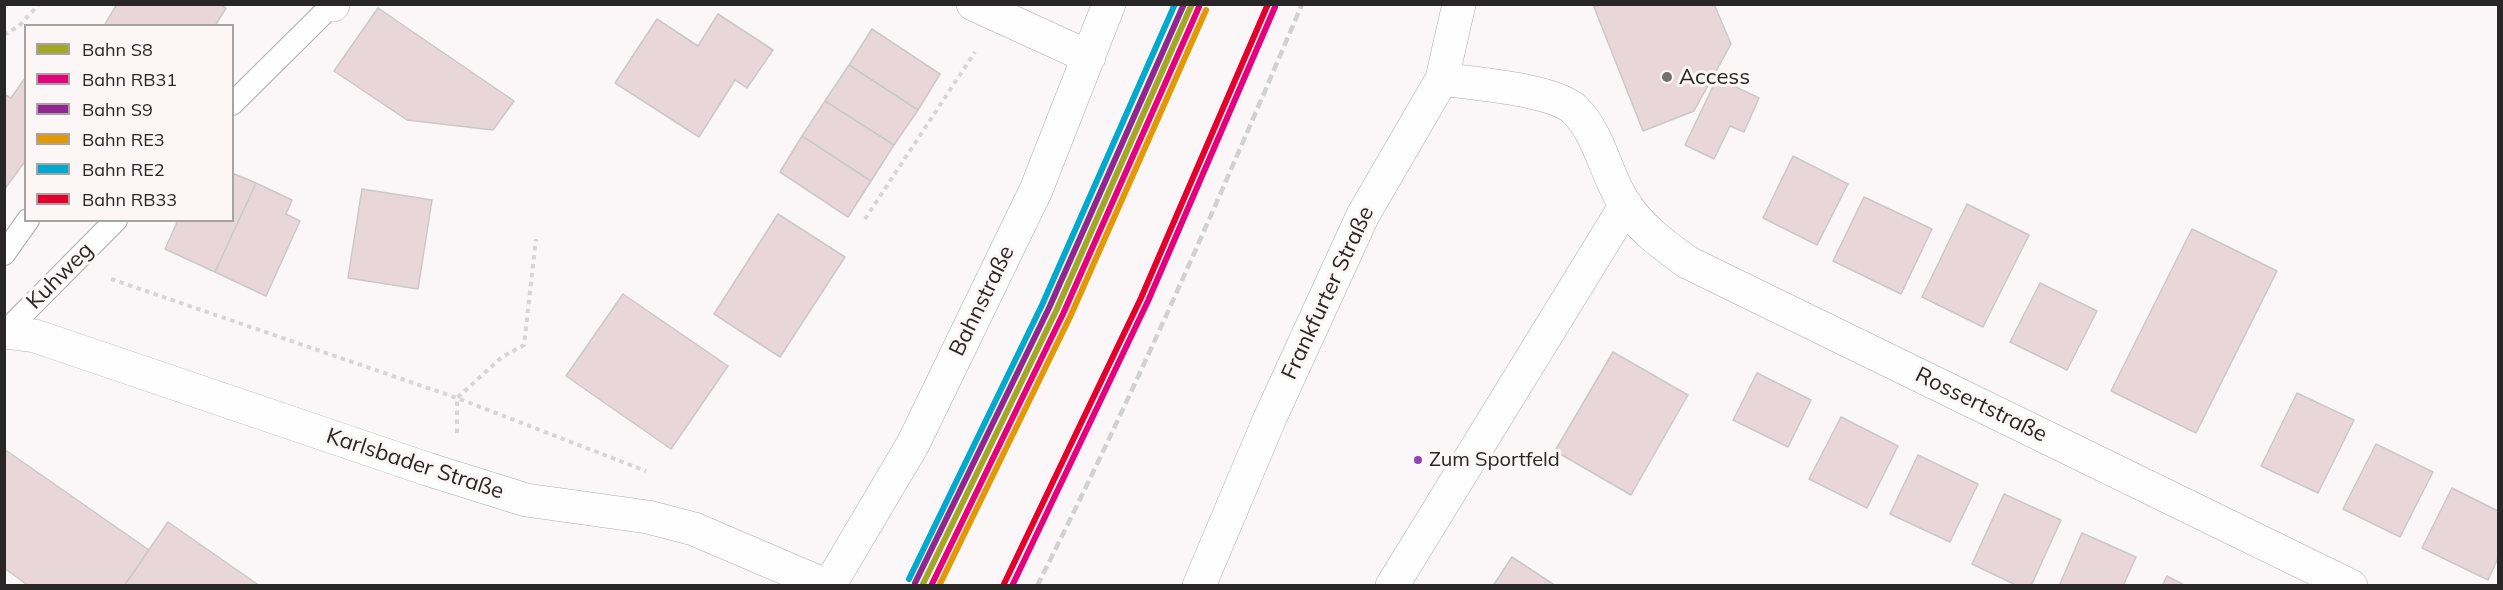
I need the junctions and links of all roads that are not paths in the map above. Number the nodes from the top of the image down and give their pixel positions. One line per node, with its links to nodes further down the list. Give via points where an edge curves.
1 (1109, 4): 5 (street, Bahnstraße)
2 (1459, 4): 6 (street, Frankfurter Straße)
3 (333, 5): 7 (lane)
4 (986, 10): 5 (street)
5 (1089, 57): 13 (street, Bahnstraße, via 1036,190 913,444)
6 (1442, 79): 8 (street, via 1548,95 1574,109 1595,140); 14 (street, Frankfurter Straße, via 1363,215)
7 (234, 102)
8 (1626, 205): 15 (street); 16 (street, Rossertstraße, via 1653,237 1687,262)
9 (27, 222): 11 (lane)
10 (114, 222): 12 (lane, Kuhweg)
11 (4, 254)
12 (4, 332): 13 (street, Karlsbader Straße, via 35,336 526,500 648,517 694,529)
13 (828, 585)
14 (1199, 585)
15 (1392, 585)
16 (2351, 585)

